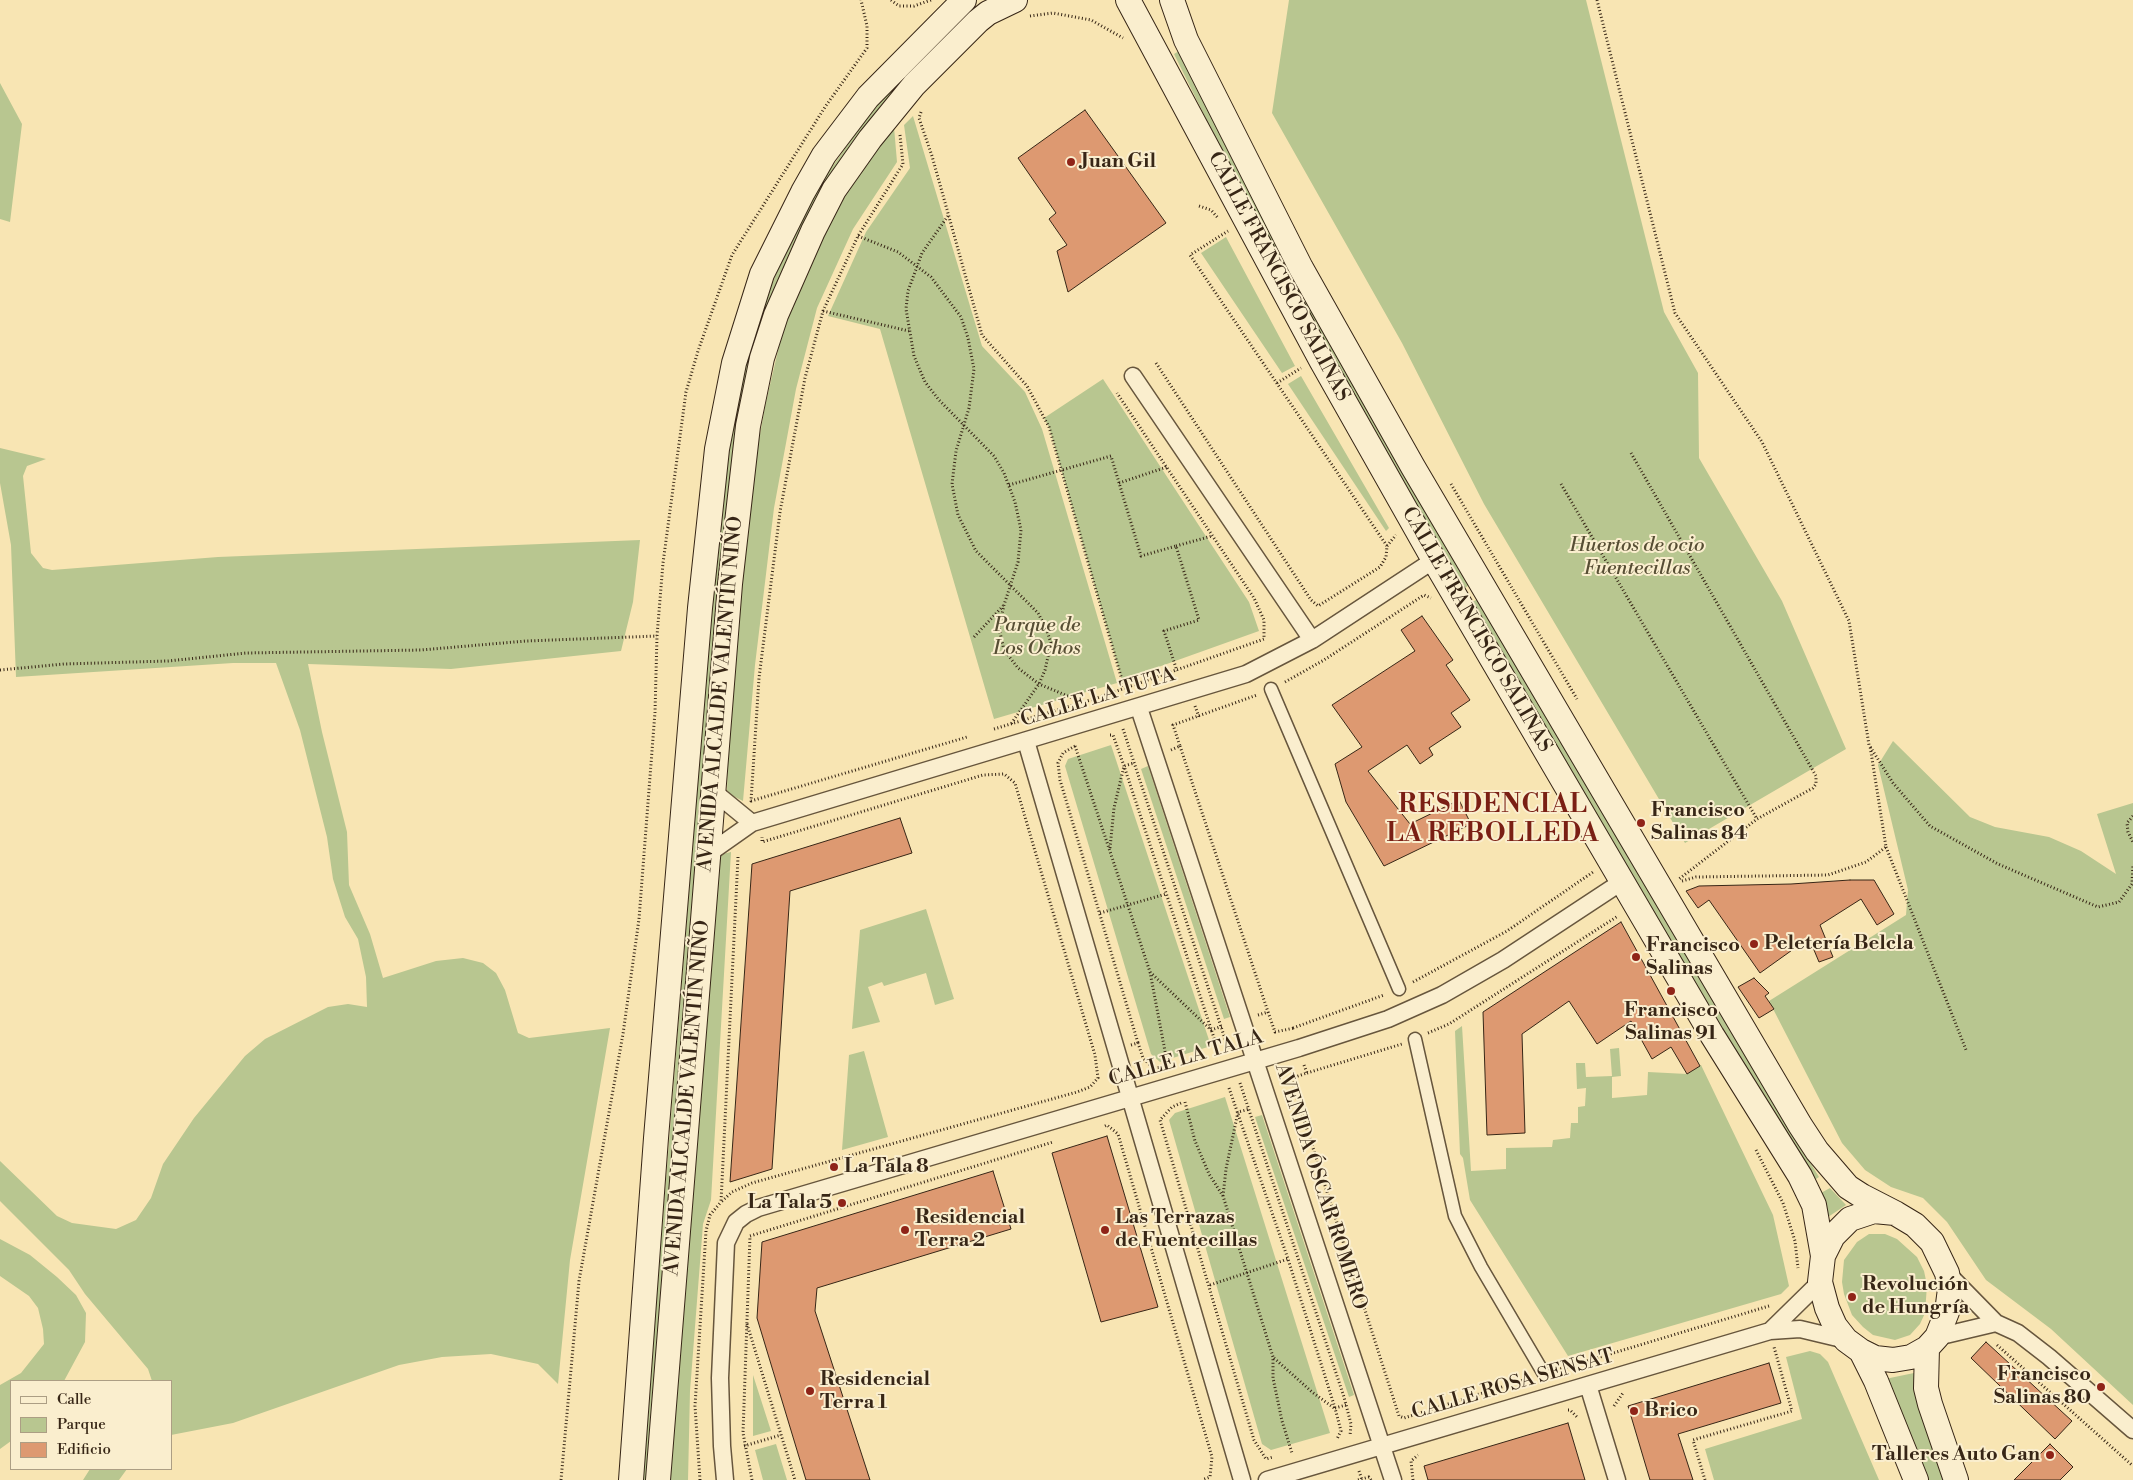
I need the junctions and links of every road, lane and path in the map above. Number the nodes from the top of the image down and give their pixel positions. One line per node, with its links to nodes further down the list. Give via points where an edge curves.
1 (892, 0): 2 (path, via 899,6 914,6)
2 (932, 0)
3 (964, 0): 129 (main road, AVENIDA ALCALDE VALENTÍN NIÑO, via 868,97 824,156 802,192 762,274 734,362 717,449 700,608)
4 (1128, 0): 31 (main road, CALLE FRANCISCO SALINAS, via 1321,360)
5 (1172, 0): 93 (main road, CALLE FRANCISCO SALINAS, via 1186,40 1301,268 1413,467 1800,1126 1848,1187)
6 (1597, 0): 51 (path, via 1675,313 1762,442 1849,621)
7 (1020, 8): 8 (path, via 1092,20 1120,35); 53 (main road, AVENIDA ALCALDE VALENTÍN NIÑO, via 988,13 978,21 914,85 870,139 834,190 776,314 758,378 738,494)
8 (1126, 42)
9 (919, 118): 11 (path)
10 (900, 131): 13 (path, via 903,164)
11 (948, 215): 14 (path, via 922,252); 25 (path, via 982,335 1027,386 1049,427)
12 (1228, 231): 20 (path, via 1190,255)
13 (858, 236): 14 (path, via 898,252); 15 (path)
14 (917, 265): 16 (path, via 908,291); 22 (path, via 961,317 968,338 974,369)
15 (823, 311): 16 (path); 54 (path, via 805,378 780,512 758,678 750,801)
16 (909, 331): 22 (path, via 914,356 925,382)
17 (1156, 363): 20 (path, via 1318,606 1380,567 1386,557 1387,546)
18 (1301, 368): 20 (path)
19 (1133, 376): 37 (street)
20 (1277, 384)
21 (1117, 393): 24 (path)
22 (964, 425): 28 (path, via 994,456); 32 (path, via 956,451 952,484 958,515 976,551)
23 (1631, 453): 56 (path, via 1816,776 1813,788)
24 (1167, 467): 26 (path); 29 (path)
25 (1062, 470): 26 (path, via 1111,456); 28 (path); 42 (path, via 1122,680)
26 (1119, 483): 30 (path, via 1141,556)
27 (1561, 484): 56 (path)
28 (1009, 485): 32 (path, via 1021,530 1018,562)
29 (1212, 536): 30 (path); 39 (path, via 1254,598 1264,620 1264,639)
30 (1176, 546): 39 (path, via 1198,620 1164,631)
31 (1434, 560): 37 (street, CALLE LA TUTA); 66 (main road, CALLE FRANCISCO SALINAS)
32 (1010, 585): 34 (path); 40 (path, via 1038,613 1051,643)
33 (1424, 595): 41 (path, via 1324,660)
34 (1004, 605): 36 (path); 40 (path, via 999,628 1004,650 1018,668)
35 (657, 636): 38 (path, via 526,641 421,650 246,653 168,661 64,664)
36 (974, 637)
37 (1312, 640): 44 (street, CALLE LA TUTA, via 1246,674)
38 (0, 670)
39 (1176, 671): 42 (path)
40 (1039, 684): 43 (path); 46 (path)
41 (1271, 689): 45 (path); 71 (street)
42 (1120, 690): 43 (path)
43 (1082, 702): 46 (path)
44 (1139, 708): 50 (street, CALLE LA TUTA); 82 (street, AVENIDA ÓSCAR ROMERO)
45 (1199, 718)
46 (1010, 724): 47 (path)
47 (992, 730)
48 (974, 735): 54 (path)
49 (1113, 735): 67 (path)
50 (1026, 741): 57 (street, CALLE LA TUTA); 77 (street)
51 (1869, 745): 61 (path); 64 (path, via 1893,783 1930,826 1998,864 2098,906 2119,902 2132,884)
52 (1180, 746): 72 (path)
53 (713, 791): 57 (street); 62 (main road, AVENIDA ALCALDE VALENTÍN NIÑO)
54 (758, 799): 57 (path)
55 (2133, 816): 59 (path, via 2127,823)
56 (1757, 819): 61 (path, via 1675,882 1696,877 1828,875 1866,862)
57 (756, 822): 58 (path); 62 (street, CALLE LA TUTA)
58 (762, 842): 60 (path); 80 (path, via 983,775 1004,774 1015,783)
59 (2133, 842)
60 (755, 844)
61 (1886, 847): 78 (path)
62 (708, 854): 130 (main road, AVENIDA ALCALDE VALENTÍN NIÑO)
63 (739, 854): 92 (path, via 736,858)
64 (2133, 864)
65 (1594, 871): 71 (path, via 1507,931)
66 (1623, 881): 82 (street, CALLE LA TALA, via 1442,996 1388,1019); 94 (main road, CALLE FRANCISCO SALINAS, via 1800,1176 1814,1205)
67 (1166, 894): 68 (path); 74 (path)
68 (1128, 906): 69 (path); 69 (path, via 1075,746 1063,753 1058,763 1060,780); 84 (path, via 1150,972)
69 (1100, 913): 76 (path)
70 (1624, 918): 75 (path, via 1616,916 1449,1024)
71 (1399, 989): 73 (path)
72 (1268, 1012)
73 (1294, 1028)
74 (1211, 1030)
75 (1415, 1038): 85 (path, via 1393,1048); 110 (street, via 1455,1216)
76 (1138, 1043): 77 (path); 84 (path, via 1143,1058 1152,1068)
77 (1116, 1049): 80 (path); 88 (street)
78 (1966, 1050)
79 (1219, 1052): 81 (path)
80 (1095, 1055): 92 (path, via 1098,1078 1090,1087 752,1182)
81 (1210, 1055)
82 (1256, 1060): 88 (street, CALLE LA TALA); 121 (street, AVENIDA ÓSCAR ROMERO)
83 (1177, 1064): 84 (path)
84 (1168, 1067)
85 (1307, 1073)
86 (1230, 1089): 95 (path)
87 (1296, 1096): 110 (path, via 1399,1416 1404,1418)
88 (1130, 1098): 132 (street, CALLE LA TALA, via 758,1208 736,1222 726,1243 720,1378); 136 (street)
89 (1098, 1128): 135 (path, via 1107,1125 1118,1134 1212,1457 1210,1478)
90 (1061, 1139): 101 (path, via 750,1236)
91 (1754, 1147): 98 (path, via 1783,1203)
92 (721, 1202): 131 (path, via 710,1216 706,1231 695,1406)
93 (1896, 1213): 94 (main road, via 1874,1211 1850,1219 1833,1236); 97 (main road, via 1915,1225 1932,1242)
94 (1823, 1256): 98 (main road)
95 (1288, 1259): 96 (path); 113 (path)
96 (1247, 1273): 99 (path); 99 (path, via 1223,1196 1195,1141 1185,1102 1172,1107 1160,1120); 109 (path)
97 (1947, 1273): 102 (street); 105 (main road, via 1950,1289 1948,1312)
98 (1810, 1279): 103 (street, CALLE ROSA SENSAT); 107 (main road, via 1835,1326)
99 (1210, 1285): 127 (path, via 1254,1440 1266,1459)
100 (1777, 1304): 110 (path)
101 (746, 1321): 118 (path); 120 (path)
102 (1996, 1323): 105 (street); 117 (street, via 2018,1333 2050,1357)
103 (1772, 1339): 106 (path); 107 (street, CALLE ROSA SENSAT, via 1800,1329); 108 (path); 111 (street, CALLE ROSA SENSAT); 143 (path, via 1792,1411 1693,1440)
104 (1991, 1340): 128 (path)
105 (1932, 1343): 107 (main road, via 1911,1356 1893,1360 1875,1358); 145 (main road, via 1926,1388)
106 (1784, 1344)
107 (1854, 1345): 144 (main road, via 1876,1381)
108 (1765, 1350)
109 (1273, 1358): 113 (path); 123 (path, via 1273,1378)
110 (1544, 1374)
111 (1588, 1385): 121 (street, CALLE ROSA SENSAT); 142 (street)
112 (1627, 1392): 114 (path, via 1614,1405)
113 (1335, 1408): 119 (path, via 1341,1431); 124 (path, via 1346,1405 1352,1424 1350,1438)
114 (1616, 1410)
115 (1562, 1412): 116 (path, via 1570,1410 1579,1418)
116 (1581, 1427)
117 (2133, 1430)
118 (781, 1435): 120 (path); 134 (path)
119 (1333, 1442)
120 (744, 1446): 133 (path)
121 (1383, 1446): 124 (street, CALLE ROSA SENSAT); 140 (street, AVENIDA ÓSCAR ROMERO)
122 (1301, 1451): 123 (path)
123 (1292, 1453): 126 (path)
124 (1354, 1454): 137 (street, CALLE ROSA SENSAT)
125 (1422, 1454): 141 (path, via 1411,1461)
126 (1284, 1455)
127 (1274, 1457)
128 (2133, 1466)
129 (631, 1480)
130 (658, 1480)
131 (699, 1480)
132 (725, 1480)
133 (752, 1480)
134 (795, 1480)
135 (1202, 1480)
136 (1242, 1480)
137 (1267, 1480)
138 (1358, 1480): 139 (path, via 1369,1477)
139 (1372, 1480)
140 (1394, 1480)
141 (1413, 1480)
142 (1617, 1480)
143 (1704, 1480)
144 (1916, 1480)
145 (1956, 1480)

